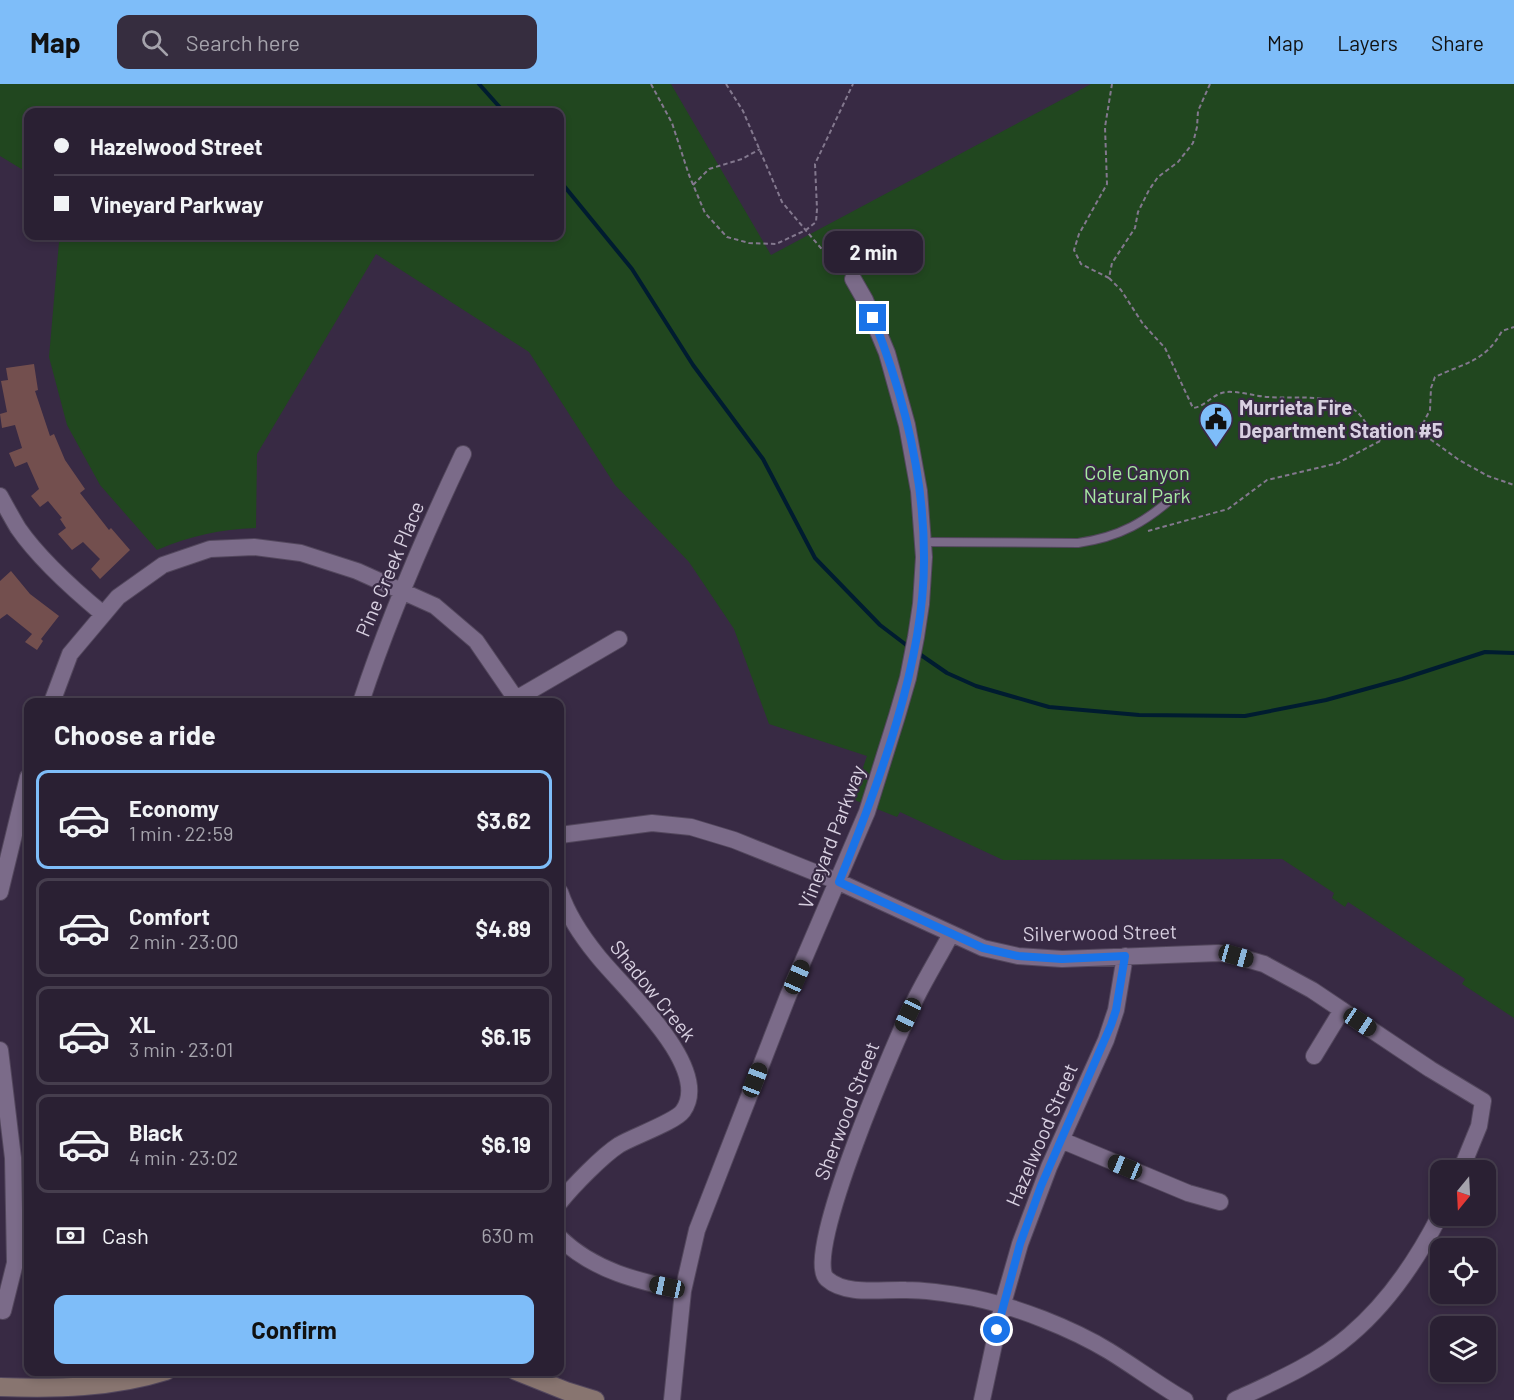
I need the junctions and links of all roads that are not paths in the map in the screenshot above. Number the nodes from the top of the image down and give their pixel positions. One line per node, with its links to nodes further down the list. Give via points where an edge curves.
1 (853, 279): 5 (street, Vineyard Parkway, via 887,353 907,425)
2 (463, 454): 6 (street, Pine Creek Place)
3 (1177, 494): 5 (lane, via 1154,515 1101,540)
4 (0, 496): 7 (street, via 19,530 50,566)
5 (923, 542): 15 (street, Vineyard Parkway, via 921,604 908,678 867,812)
6 (402, 591): 7 (street, via 357,571 301,554 254,547 210,549 163,566 118,597); 10 (street, Pine Creek Place); 11 (street, via 435,606 476,641)
7 (103, 614): 9 (street, via 70,654)
8 (619, 639): 12 (street)
9 (54, 698)
10 (362, 698)
11 (515, 698)
12 (522, 698)
13 (24, 793): 16 (street)
14 (564, 834): 15 (street, Silverwood Street, via 652,823 691,827)
15 (839, 882): 18 (street, Silverwood Street); 29 (street, Vineyard Parkway, via 788,996 701,1219)
16 (0, 892)
17 (564, 904): 25 (street, Shadow Creek, via 591,948 651,1016 680,1057 690,1095 683,1112 617,1146)
18 (951, 934): 19 (street, Silverwood Street, via 983,948 1018,956); 30 (street, Sherwood Street, via 899,1034 837,1193 820,1265 825,1277 839,1286 908,1290)
19 (1125, 956): 20 (street, Silverwood Street, via 1236,956 1264,964); 23 (street, Hazelwood Street, via 1116,1010 1106,1040)
20 (1342, 1010): 22 (street); 24 (street, Silverwood Street, via 1483,1101 1479,1126)
21 (0, 1050): 31 (street, via 14,1158 15,1263)
22 (1314, 1056)
23 (1061, 1140): 26 (street, via 1188,1193); 30 (street, Hazelwood Street, via 1020,1244)
24 (1465, 1160)
25 (564, 1198)
26 (1220, 1202)
27 (1434, 1226): 39 (street, via 1401,1281 1349,1336 1315,1360)
28 (564, 1242): 29 (street, via 610,1272)
29 (683, 1291): 36 (street, Vineyard Parkway)
30 (1002, 1307): 37 (street, Hazelwood Street); 38 (street, via 1077,1334)
31 (3, 1311)
32 (147, 1376): 34 (main road, via 97,1386)
33 (528, 1376): 35 (main road)
34 (0, 1387)
35 (595, 1400)
36 (672, 1400)
37 (982, 1400)
38 (1185, 1400)
39 (1235, 1400)

